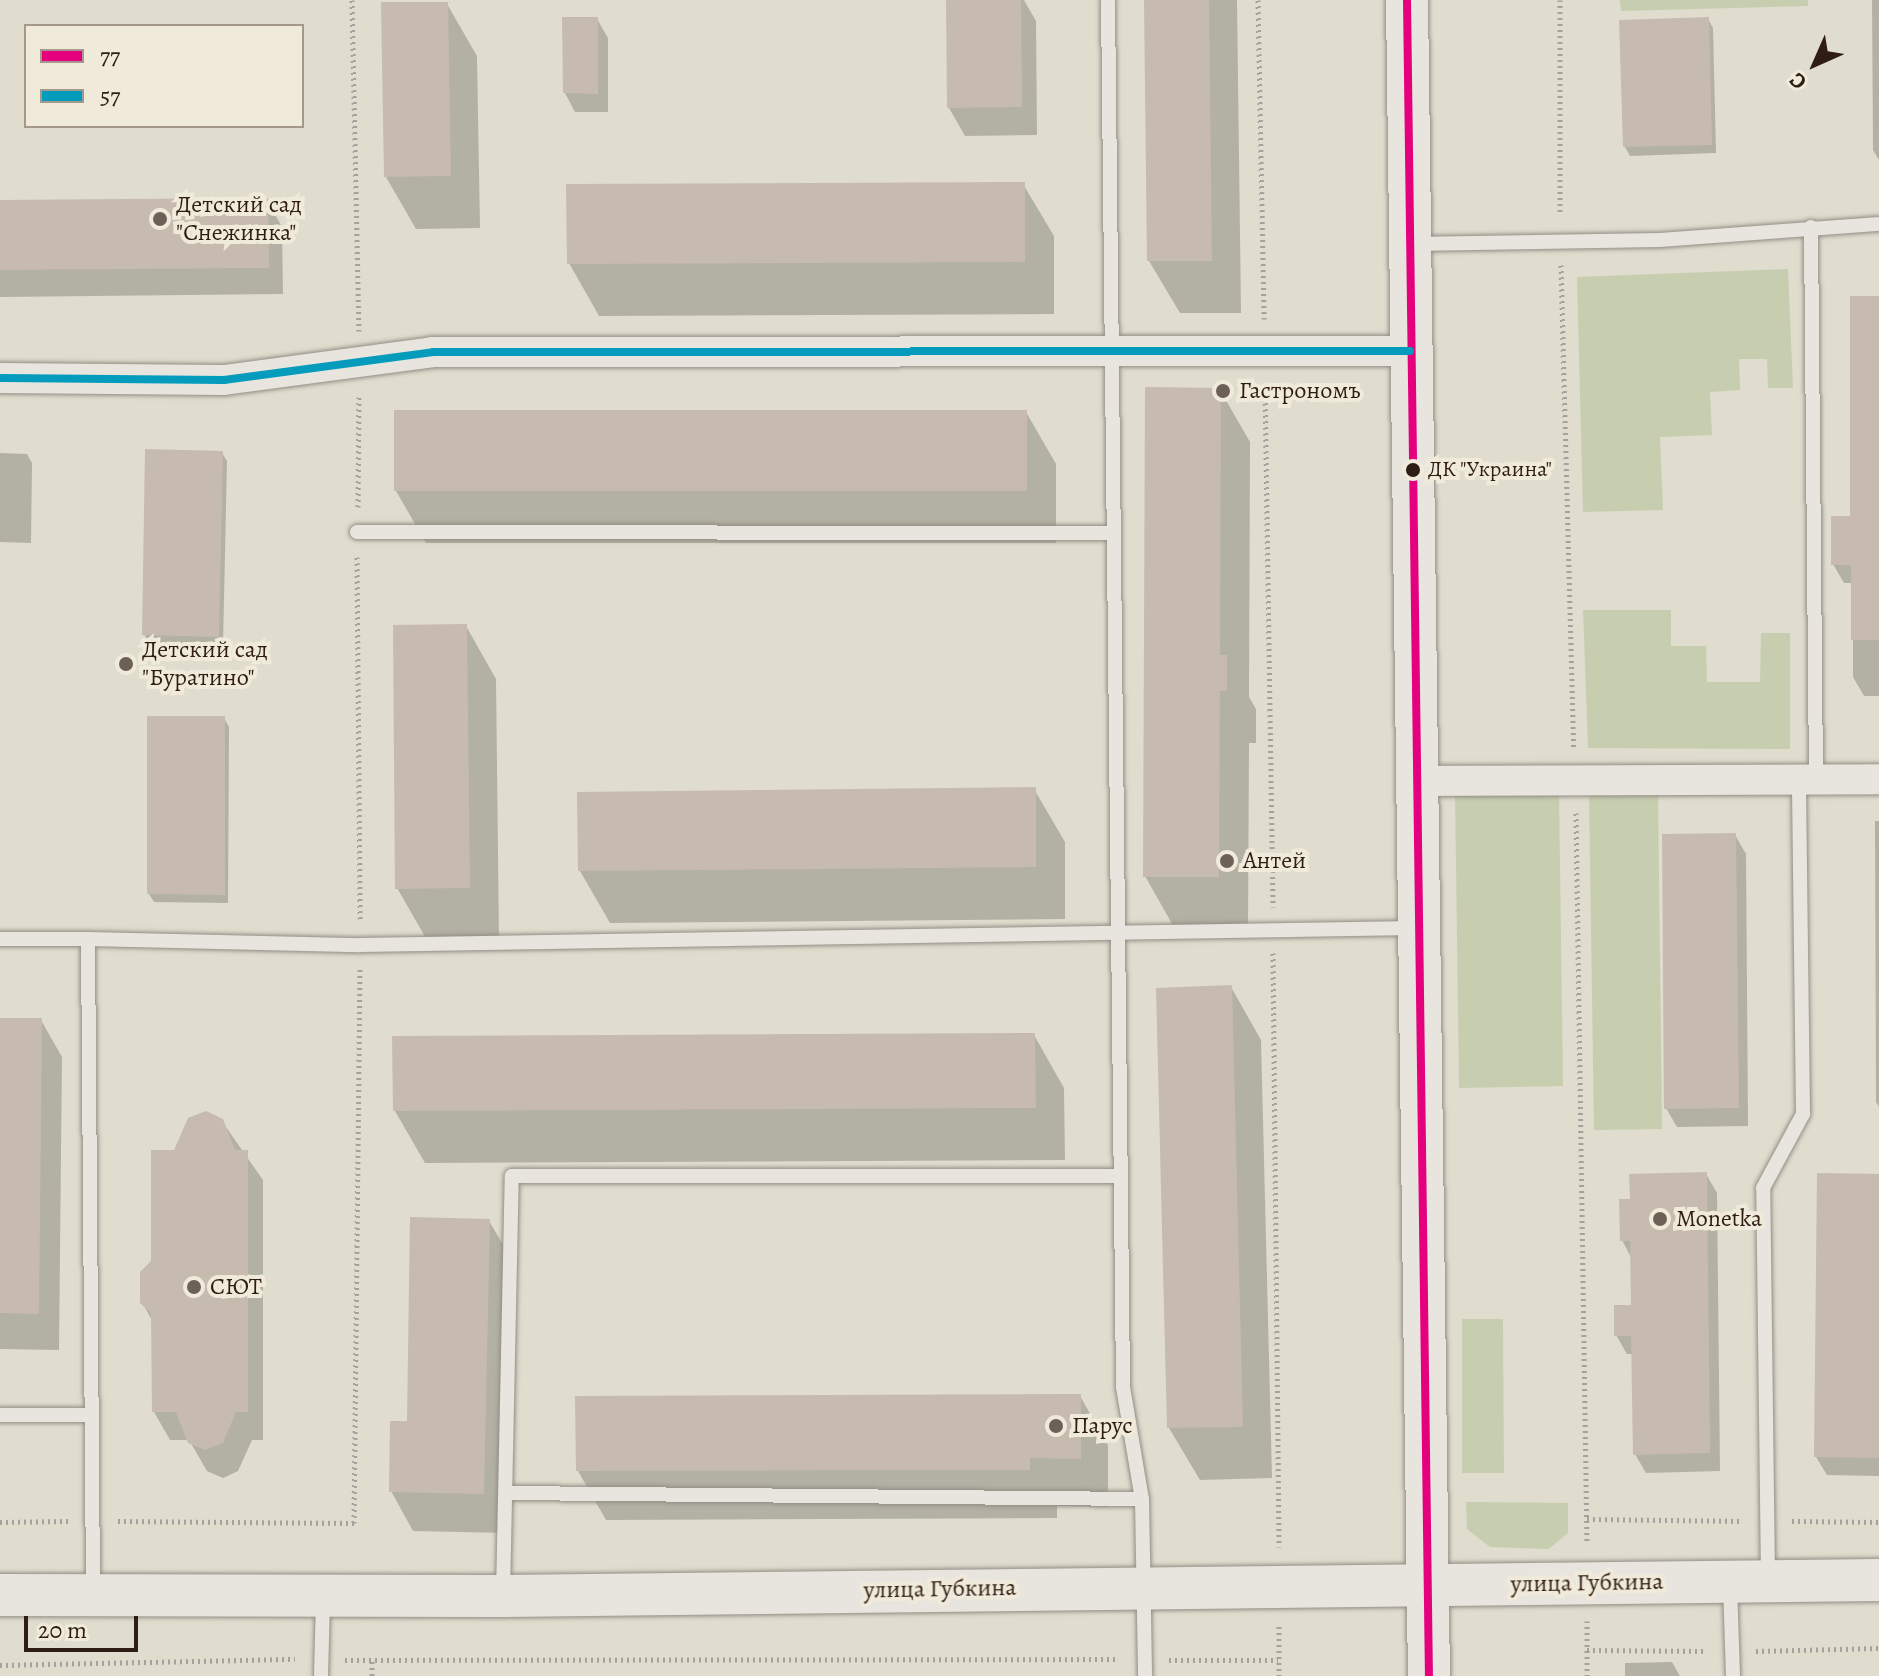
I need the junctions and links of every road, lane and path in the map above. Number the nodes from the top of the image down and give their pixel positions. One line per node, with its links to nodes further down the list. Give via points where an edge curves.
1 (352, 0): 13 (path)
2 (1108, 0): 12 (lane)
3 (1258, 0): 11 (path)
4 (1407, 0): 9 (street)
5 (1560, 0): 8 (path)
6 (1879, 224): 7 (lane)
7 (1811, 227): 8 (lane); 19 (lane)
8 (1560, 243): 9 (lane); 18 (path)
9 (1409, 244): 10 (street)
10 (1410, 351): 11 (street); 20 (street)
11 (1264, 352): 12 (street); 21 (path)
12 (1110, 353): 13 (street, via 433,352); 16 (lane)
13 (359, 360): 14 (street, via 224,380); 15 (path)
14 (0, 378)
15 (357, 532): 16 (lane); 26 (path)
16 (1111, 533): 23 (lane)
17 (1879, 779): 19 (street)
18 (1575, 780): 19 (street); 20 (street); 32 (path)
19 (1808, 780): 34 (lane, via 1803,1114 1763,1188)
20 (1416, 781): 22 (street)
21 (1273, 928): 22 (lane); 23 (lane); 42 (path)
22 (1416, 928): 40 (street)
23 (1116, 934): 26 (lane); 27 (lane)
24 (0, 939): 25 (lane)
25 (88, 939): 26 (lane); 29 (lane)
26 (360, 945): 33 (path, via 354,1523)
27 (1121, 1176): 30 (lane, via 512,1176); 31 (lane, via 1123,1387)
28 (0, 1415): 29 (lane)
29 (92, 1415): 33 (lane)
30 (506, 1493): 31 (lane); 46 (lane)
31 (1142, 1499): 41 (lane)
32 (1587, 1519): 34 (path); 39 (path)
33 (92, 1521): 35 (path); 43 (lane)
34 (1768, 1521): 36 (path); 37 (lane)
35 (0, 1522)
36 (1879, 1522)
37 (1749, 1580): 38 (street, улица Губкина); 39 (street, улица Губкина); 58 (lane)
38 (1879, 1580)
39 (1587, 1583): 40 (street, улица Губкина); 57 (path)
40 (1427, 1585): 42 (street, улица Губкина); 56 (street)
41 (1144, 1586): 42 (street, улица Губкина); 46 (street, улица Губкина); 48 (lane)
42 (1279, 1587): 49 (path)
43 (93, 1594): 44 (street, улица Губкина); 45 (street, улица Губкина)
44 (0, 1595)
45 (323, 1596): 46 (street, улица Губкина); 47 (lane)
46 (503, 1596)
47 (322, 1659): 50 (path); 51 (path); 52 (lane)
48 (1145, 1660): 49 (path); 50 (path, via 696,1656); 54 (lane)
49 (1278, 1660): 55 (path)
50 (372, 1661): 53 (path)
51 (0, 1665)
52 (321, 1676)
53 (372, 1676)
54 (1145, 1676)
55 (1279, 1676)
56 (1429, 1676)
57 (1587, 1676)
58 (1733, 1676)

